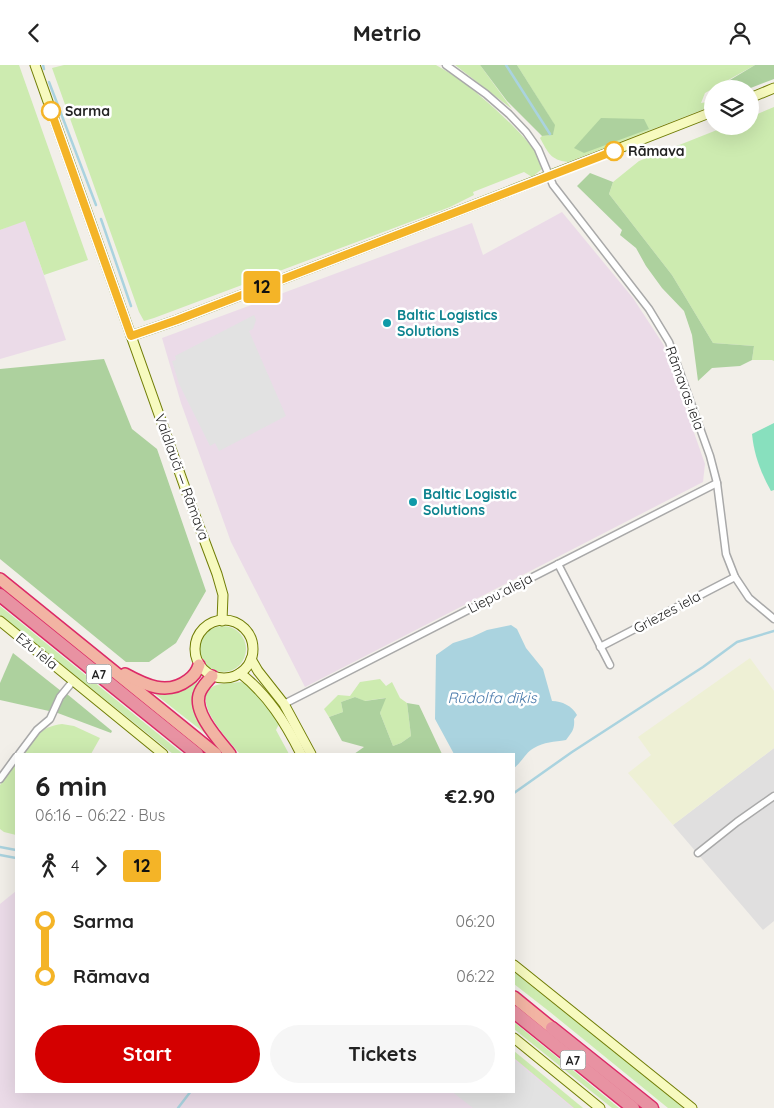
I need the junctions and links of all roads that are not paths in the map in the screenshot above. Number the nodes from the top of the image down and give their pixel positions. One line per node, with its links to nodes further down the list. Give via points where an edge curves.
1 (35, 65): 7 (main road, Valdlauči — Rāmava)
2 (446, 65): 6 (street, Rāmavas iela, via 486,94 526,132 538,149)
3 (774, 88): 4 (main road)
4 (759, 94)
5 (704, 115): 6 (main road)
6 (549, 176): 7 (main road); 8 (street, Rāmavas iela, via 566,204 649,309 669,342)
7 (131, 336): 15 (main road, Valdlauči — Rāmava, via 217,575 223,595)
8 (717, 483): 9 (street, Liepu aleja); 10 (street, Rāmavas iela, via 726,553)
9 (558, 564): 16 (street); 24 (street, Liepu aleja)
10 (735, 577): 13 (street, Rāmavas iela, via 749,598); 16 (street, Griezes iela)
11 (0, 579): 18 (highway, A7)
12 (0, 595): 27 (highway, A7)
13 (774, 619)
14 (0, 621): 23 (main road, Ežu iela)
15 (222, 621): 17 (main road, via 231,621 246,630 253,646); 19 (main road, via 206,627 197,638 195,649)
16 (600, 647): 20 (street)
17 (251, 659): 21 (main road); 24 (main road)
18 (101, 661): 19 (highway, via 141,683 165,688 183,684); 28 (highway, A7)
19 (200, 665): 22 (main road)
20 (610, 665)
21 (240, 673): 22 (main road, via 228,678); 30 (main road, via 276,709)
22 (212, 675): 29 (highway, via 202,687 199,703 203,717)
23 (73, 681): 25 (street, via 60,697 50,719); 26 (main road, Ežu iela)
24 (284, 704): 31 (main road)
25 (20, 753)
26 (162, 753)
27 (196, 753)
28 (215, 753)
29 (229, 753)
30 (300, 753)
31 (310, 753)
32 (15, 758): 33 (street)
33 (0, 779)
34 (774, 796): 35 (street)
35 (698, 853)
36 (515, 966): 44 (main road)
37 (515, 998): 39 (highway, A7)
38 (515, 1013): 42 (highway, A7)
39 (552, 1028): 43 (highway, A7)
40 (515, 1039): 41 (main road)
41 (600, 1108)
42 (633, 1108)
43 (652, 1108)
44 (692, 1108)

